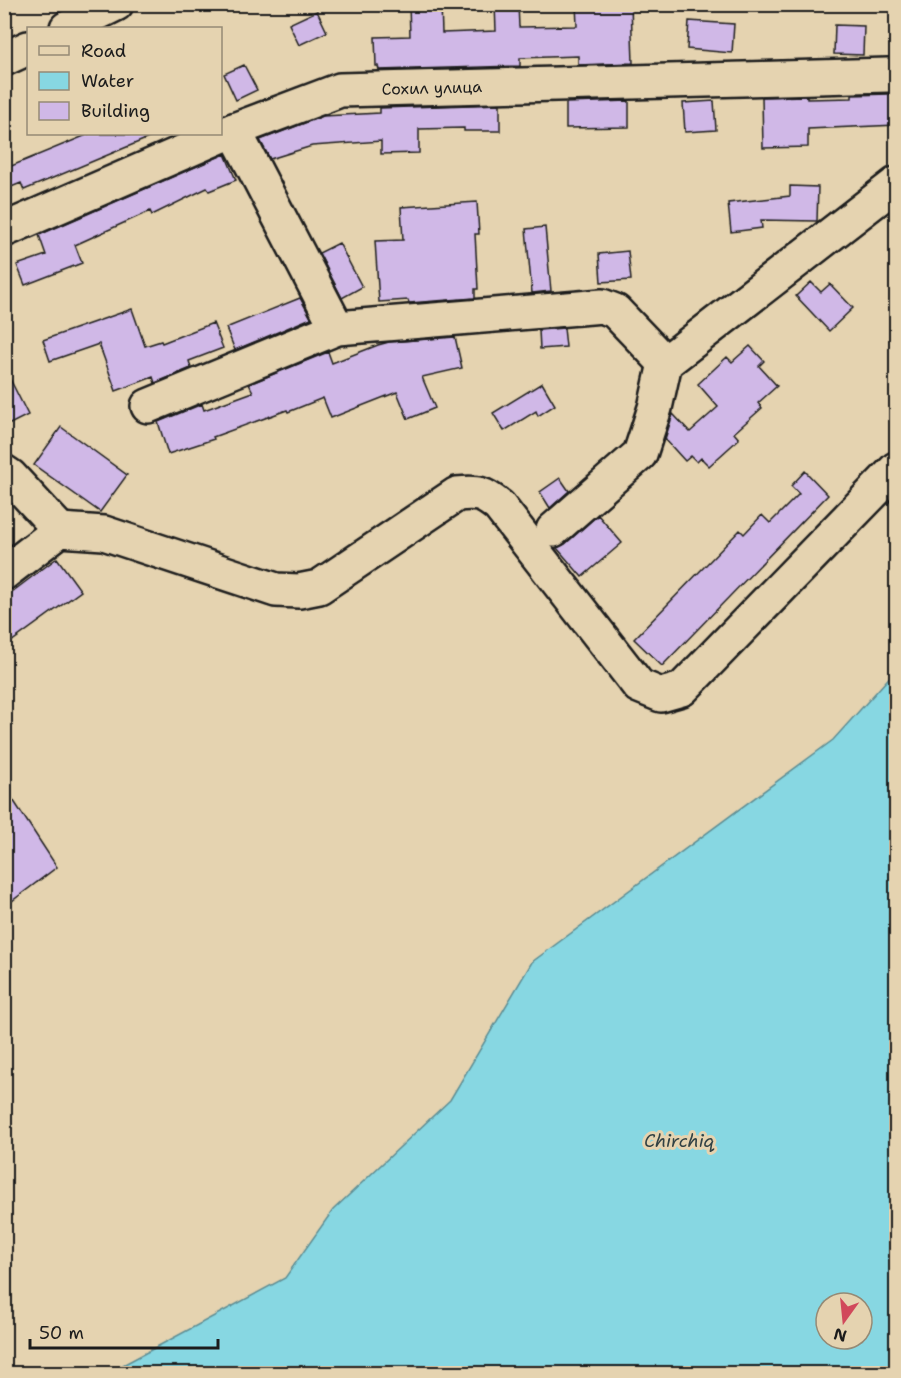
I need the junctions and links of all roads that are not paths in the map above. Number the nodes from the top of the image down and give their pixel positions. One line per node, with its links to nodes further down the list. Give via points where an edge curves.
1 (116, 4): 2 (street)
2 (70, 27)
3 (27, 48): 4 (street)
4 (4, 59)
5 (888, 75): 6 (street, Сохил улица, via 340,90)
6 (234, 130): 8 (street, Сохил улица); 9 (street)
7 (897, 184): 10 (street)
8 (4, 230)
9 (337, 328): 10 (street, via 602,306 622,317); 11 (street)
10 (665, 363): 15 (street, via 656,408 640,454)
11 (148, 406)
12 (897, 469): 14 (street, via 682,689 661,695 639,686 499,506 473,492 458,494 319,587 298,591 276,590 104,533)
13 (4, 472): 14 (street)
14 (60, 530): 16 (street)
15 (553, 530)
16 (4, 573)

